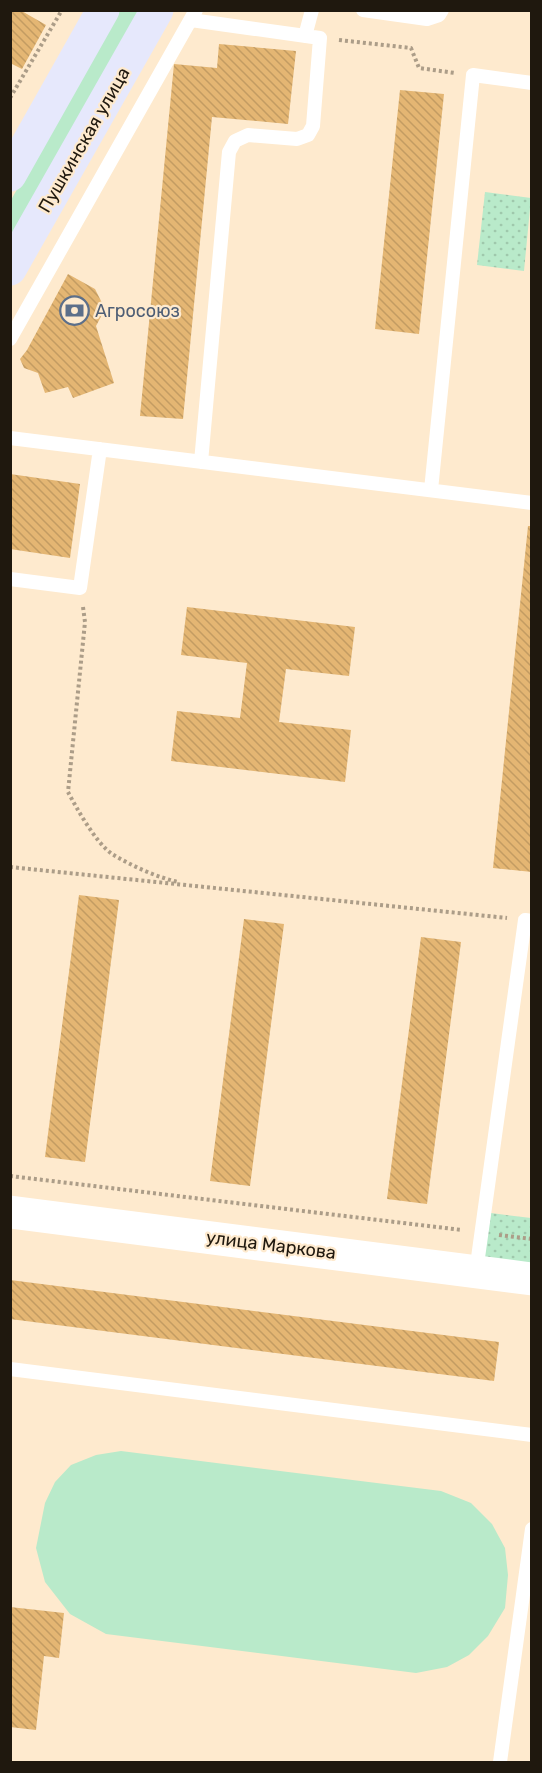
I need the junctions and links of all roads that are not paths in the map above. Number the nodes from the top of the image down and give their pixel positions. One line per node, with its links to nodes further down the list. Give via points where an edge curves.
1 (103, 10): 9 (main road)
2 (157, 10): 10 (main road, Пушкинская улица)
3 (312, 10): 7 (lane)
4 (363, 10): 5 (lane, via 427,19)
5 (442, 10)
6 (194, 15): 7 (lane); 11 (lane)
7 (305, 36): 14 (lane, via 320,38 313,126 308,135 297,139 248,135 235,141 229,152)
8 (531, 83): 15 (lane, via 473,75)
9 (10, 175)
10 (10, 269)
11 (10, 339)
12 (10, 438): 13 (lane)
13 (100, 449): 14 (lane); 17 (lane, via 80,588)
14 (201, 462): 15 (lane)
15 (430, 490): 16 (lane)
16 (531, 503)
17 (10, 579)
18 (528, 921): 20 (lane)
19 (10, 1212): 20 (street, улица Маркова)
20 (476, 1272): 21 (street, улица Маркова)
21 (531, 1279)
22 (10, 1369): 23 (lane)
23 (531, 1435)
24 (531, 1529): 25 (lane)
25 (500, 1762)

